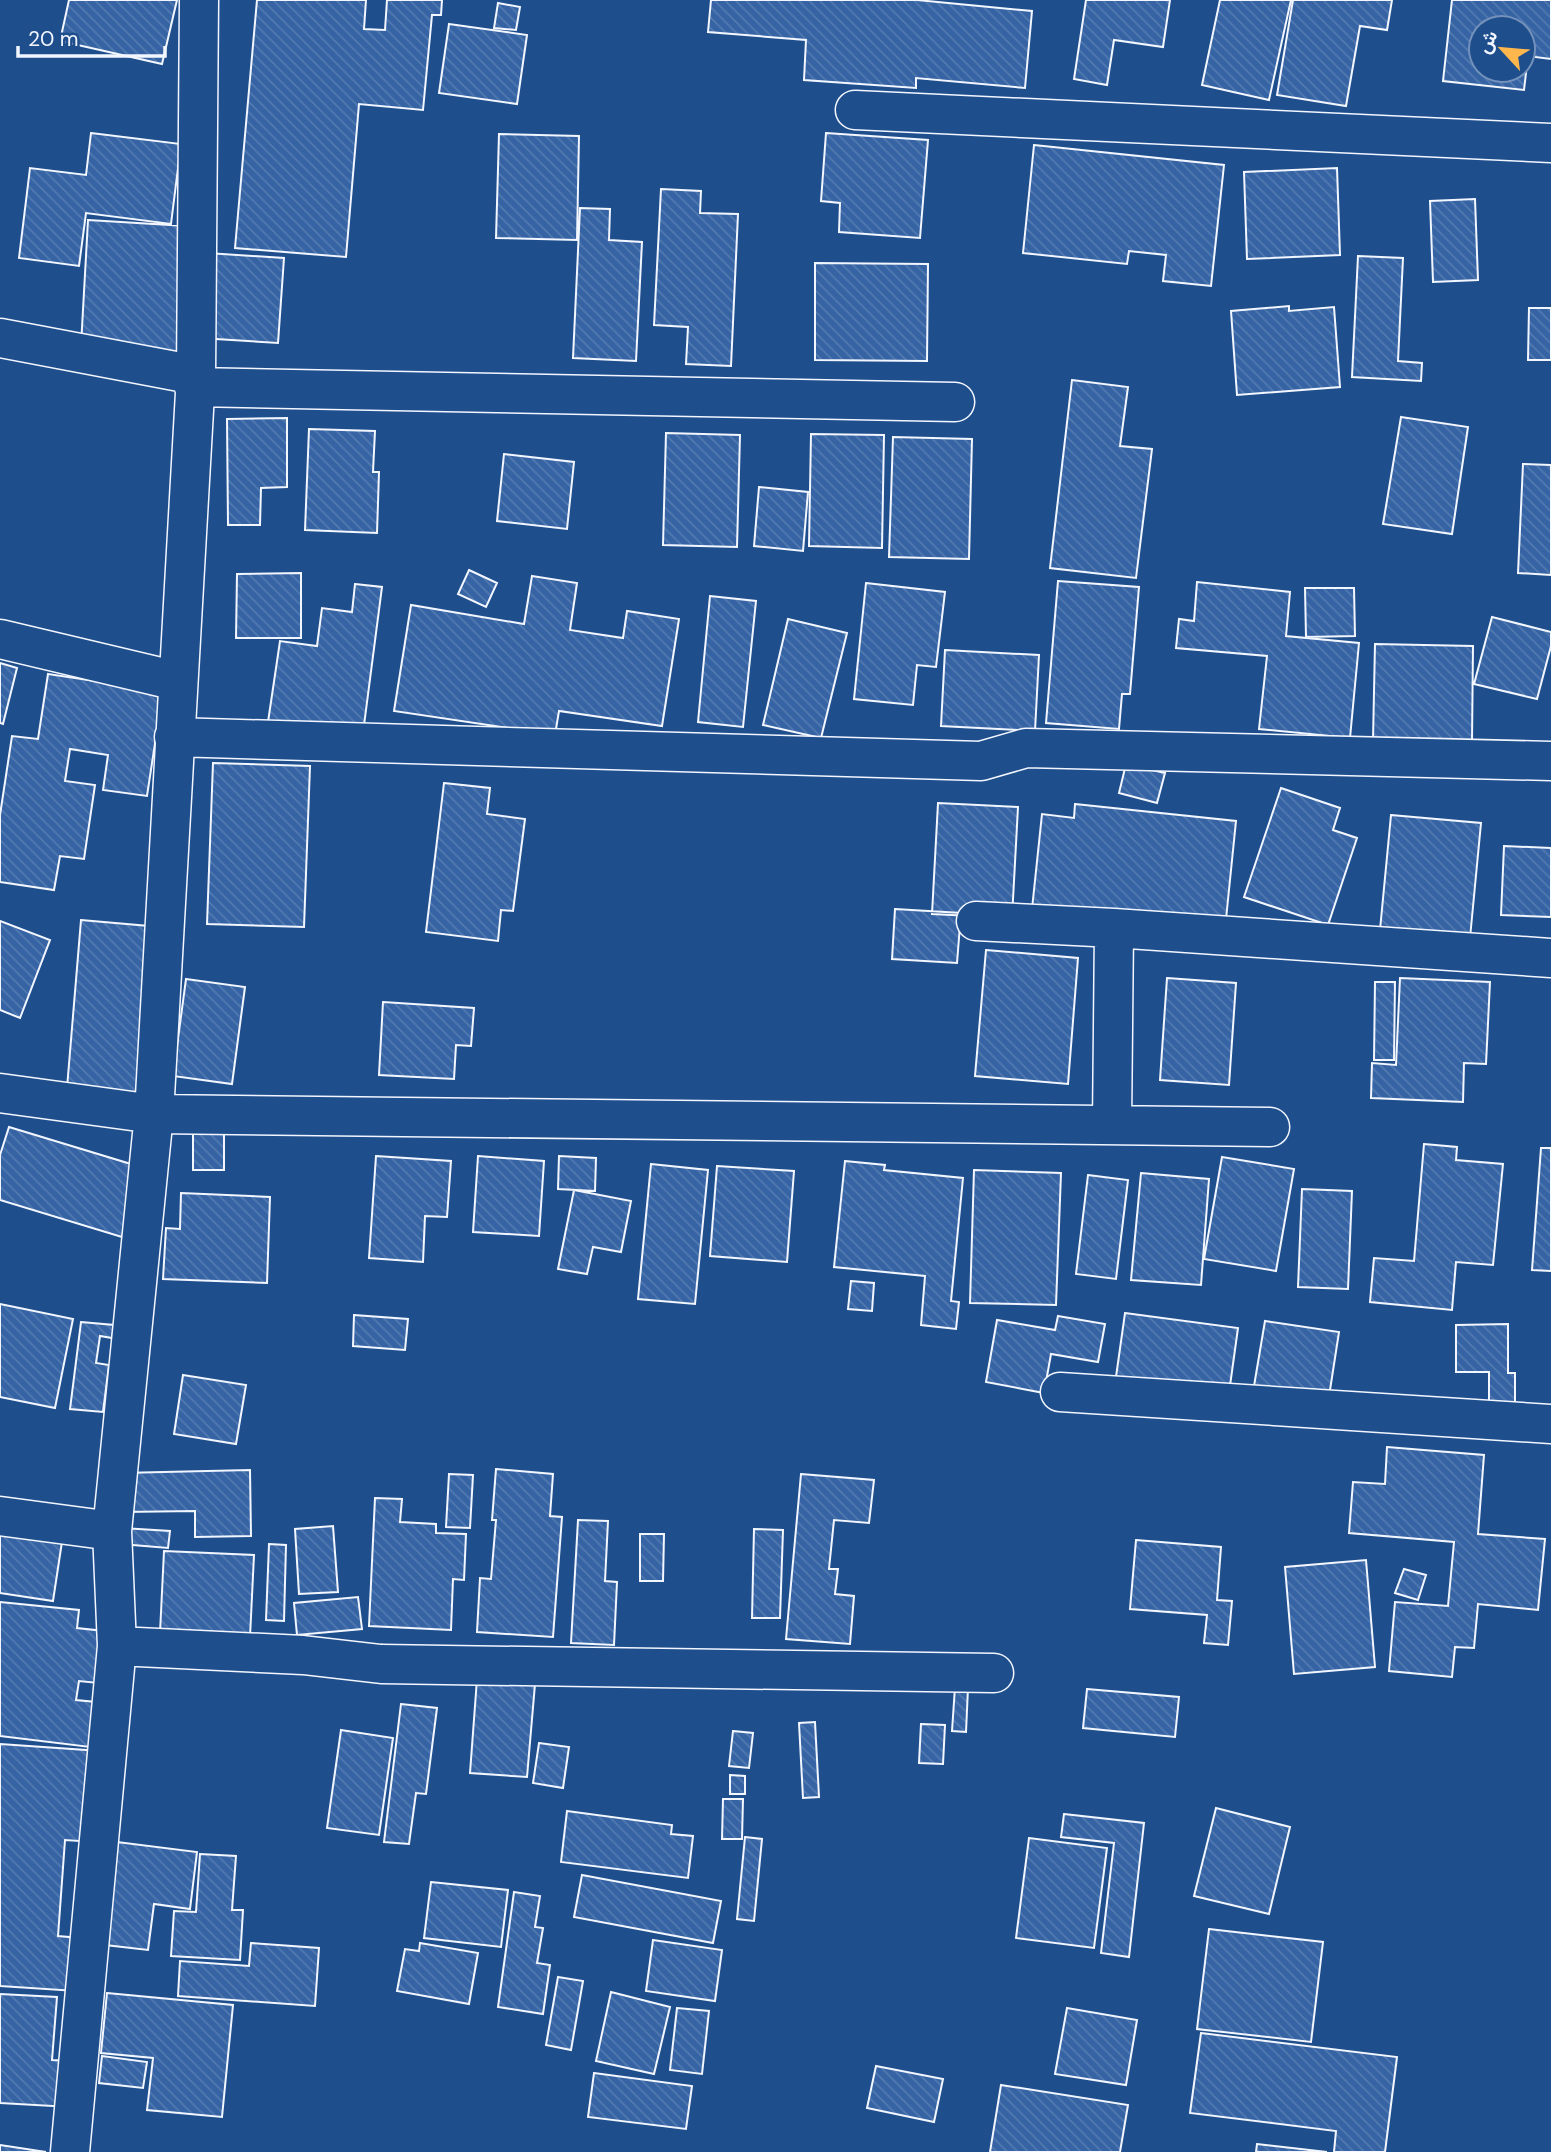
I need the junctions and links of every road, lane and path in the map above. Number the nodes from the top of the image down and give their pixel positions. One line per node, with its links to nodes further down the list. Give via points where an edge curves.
1 (199, 0): 5 (street)
2 (855, 110): 3 (street)
3 (1551, 143)
4 (0, 338): 5 (street)
5 (195, 381): 6 (street); 8 (street)
6 (955, 402)
7 (0, 639): 8 (street)
8 (177, 681): 9 (street)
9 (174, 737): 10 (street, via 981,761 1026,748); 15 (street)
10 (1551, 761)
11 (976, 921): 12 (street)
12 (1114, 928): 13 (street); 16 (street)
13 (1551, 958)
14 (0, 1093): 15 (street)
15 (153, 1114): 16 (street); 21 (street)
16 (1112, 1125): 17 (street)
17 (1270, 1127)
18 (1060, 1392): 19 (street)
19 (1551, 1424)
20 (0, 1516): 21 (street)
21 (112, 1531): 22 (street)
22 (117, 1646): 23 (street, via 303,1655 381,1664); 24 (street)
23 (994, 1674)
24 (70, 2152)

